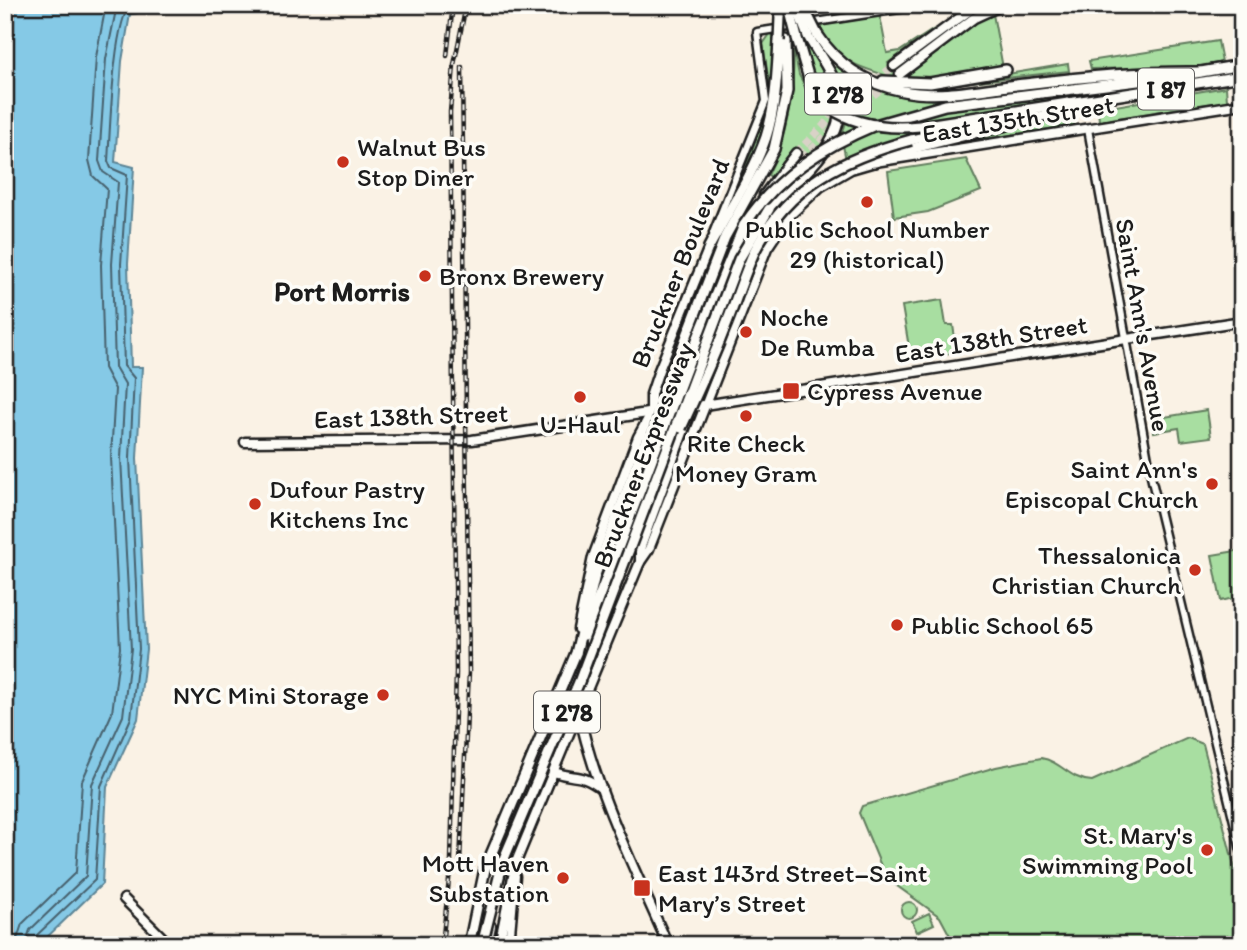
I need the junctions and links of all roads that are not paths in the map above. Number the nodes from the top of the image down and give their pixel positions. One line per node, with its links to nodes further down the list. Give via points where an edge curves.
1 (781, 5): 5 (highway, Bruckner Expressway / I 278)
2 (925, 5): 21 (street, Bruckner Boulevard, via 757,32 766,101)
3 (976, 5): 9 (main road)
4 (1002, 5): 12 (main road, via 974,18)
5 (793, 11): 6 (highway, bridge); 7 (highway, Bruckner Expressway / I 278, bridge); 17 (highway, bridge, via 812,89 828,105 861,122 920,126)
6 (813, 35): 13 (highway); 30 (highway, Bruckner Expressway / I 278, bridge, via 839,101 836,129 821,156 769,209 748,240)
7 (783, 40): 21 (highway, via 766,137); 31 (highway, Bruckner Expressway / I 278, bridge, via 787,91 779,133 764,172 724,237 683,343)
8 (1242, 65): 11 (highway, I 87)
9 (894, 66)
10 (1006, 70): 13 (highway, via 922,84)
11 (1200, 72): 13 (highway, via 1103,75 926,93 890,88); 31 (highway, bridge, via 922,110 860,131 800,164 762,200 733,248)
12 (900, 74)
13 (860, 76)
14 (1242, 76): 16 (highway, I 87)
15 (1242, 104): 18 (main road, East 135th Street)
16 (1073, 106): 17 (highway); 19 (highway)
17 (1045, 107): 30 (highway, bridge, via 870,151 837,165 805,188 776,218 754,253 719,344)
18 (1088, 129): 19 (main road, East 135th Street); 23 (street, Saint Ann's Avenue)
19 (875, 162): 20 (main road, East 135th Street)
20 (842, 173): 25 (main road, Bruckner Boulevard, via 795,209 767,248)
21 (709, 247): 28 (main road, Bruckner Boulevard, via 651,394)
22 (1242, 321): 23 (main road, East 138th Street)
23 (1125, 339): 25 (main road, East 138th Street); 39 (street, Saint Ann's Avenue, via 1152,481)
24 (698, 347): 26 (main road, Bruckner Boulevard, via 742,234 765,194 799,156 746,242 704,354); 27 (main road, Bruckner Boulevard); 28 (main road)
25 (704, 406): 26 (main road, East 138th Street); 32 (main road, Bruckner Boulevard)
26 (691, 408): 27 (main road, East 138th Street); 32 (main road, Bruckner Boulevard, via 640,549)
27 (676, 410): 28 (main road, East 138th Street); 35 (main road, Bruckner Boulevard, via 582,665)
28 (651, 413): 29 (main road, East 138th Street, via 471,440); 33 (highway, via 653,421 592,584); 38 (main road, Bruckner Boulevard, via 593,557 567,683)
29 (246, 442)
30 (656, 481): 46 (highway, Bruckner Expressway / I 278, bridge, via 579,682 503,861)
31 (619, 546): 33 (highway, Bruckner Expressway / I 278)
32 (640, 562): 34 (main road, Bruckner Boulevard)
33 (576, 653): 44 (highway, Bruckner Expressway / I 278, bridge, via 485,869)
34 (579, 713): 36 (main road, Bruckner Boulevard); 37 (main road)
35 (546, 748): 36 (main road); 40 (main road, Bruckner Boulevard)
36 (554, 772): 37 (main road, via 585,777); 41 (main road, Bruckner Boulevard)
37 (602, 789): 50 (main road)
38 (505, 827): 40 (main road); 45 (main road, Bruckner Boulevard, via 484,885)
39 (1242, 855)
40 (501, 862): 47 (main road, Bruckner Boulevard)
41 (516, 862): 48 (main road, Bruckner Boulevard); 49 (main road, Bruckner Boulevard)
42 (124, 899): 43 (main road)
43 (170, 945)
44 (469, 945)
45 (475, 945)
46 (482, 945)
47 (488, 945)
48 (499, 945)
49 (509, 945)
50 (667, 945)

